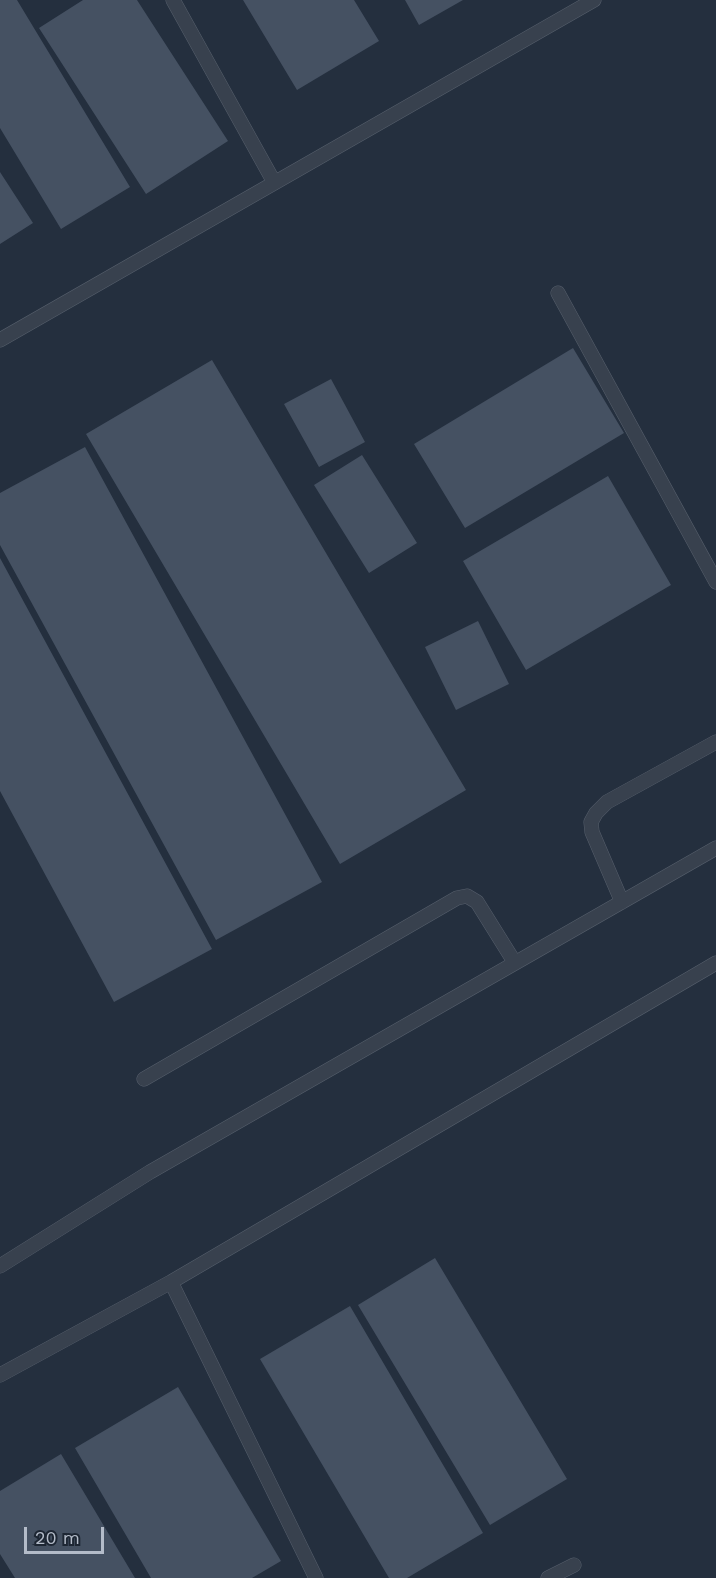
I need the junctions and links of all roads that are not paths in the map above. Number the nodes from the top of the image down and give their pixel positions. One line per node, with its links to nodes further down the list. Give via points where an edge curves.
1 (173, 0): 3 (lane)
2 (594, 0): 3 (lane)
3 (274, 182): 5 (lane)
4 (558, 293): 6 (lane)
5 (0, 340)
6 (716, 582)
7 (716, 742): 9 (lane, via 608,802 596,813 591,822 592,832)
8 (716, 848): 9 (lane)
9 (622, 902): 10 (lane)
10 (515, 963): 12 (lane, via 477,902 467,896 457,898); 13 (lane, via 150,1172)
11 (716, 963): 14 (lane)
12 (144, 1080)
13 (0, 1266)
14 (171, 1282): 15 (lane); 17 (lane)
15 (0, 1375)
16 (574, 1565): 18 (lane)
17 (316, 1578)
18 (548, 1578)

